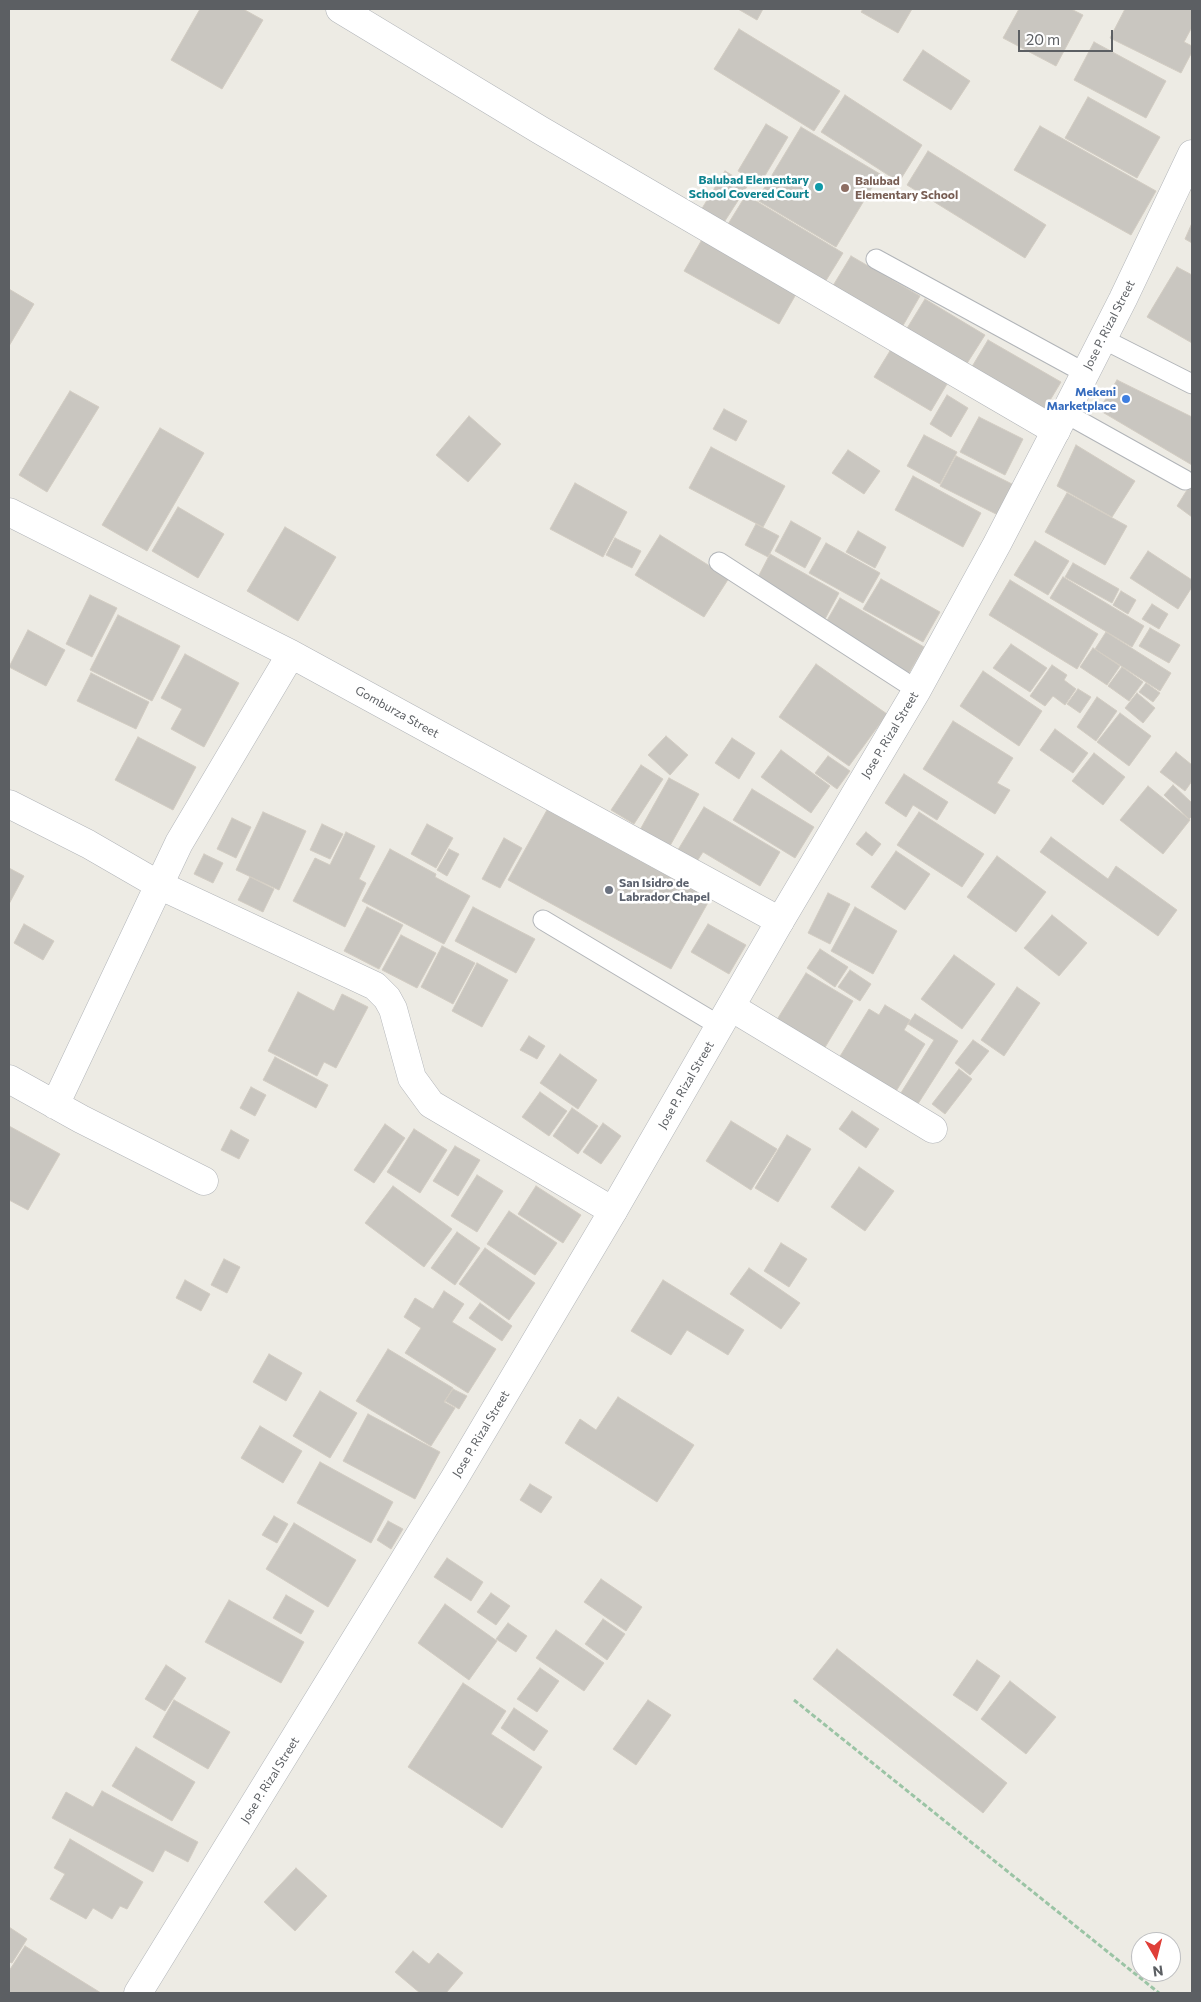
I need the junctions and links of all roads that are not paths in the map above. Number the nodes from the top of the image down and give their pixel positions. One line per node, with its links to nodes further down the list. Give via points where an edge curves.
1 (340, 9): 7 (street, via 548,135)
2 (1192, 154): 4 (street, Jose P. Rizal Street)
3 (876, 259): 5 (lane)
4 (1103, 339): 5 (street, Jose P. Rizal Street); 6 (lane)
5 (1086, 373): 7 (street, Jose P. Rizal Street)
6 (1192, 384)
7 (1061, 422): 8 (lane, via 1087,427); 12 (street, Jose P. Rizal Street)
8 (1185, 480)
9 (9, 512): 11 (street, Gomburza Street)
10 (719, 562): 12 (lane)
11 (291, 654): 14 (street, via 179,844); 16 (street, Gomburza Street)
12 (917, 690): 16 (street, Jose P. Rizal Street)
13 (9, 804): 14 (street)
14 (159, 885): 19 (street); 22 (street, via 375,986 393,1009 412,1078 432,1104)
15 (543, 920): 17 (lane)
16 (780, 921): 17 (street, Jose P. Rizal Street)
17 (726, 1016): 20 (street); 22 (street, Jose P. Rizal Street)
18 (9, 1079): 19 (street)
19 (55, 1105): 21 (street)
20 (933, 1129)
21 (204, 1181)
22 (613, 1211): 23 (street, Jose P. Rizal Street, via 454,1479)
23 (138, 1993)

